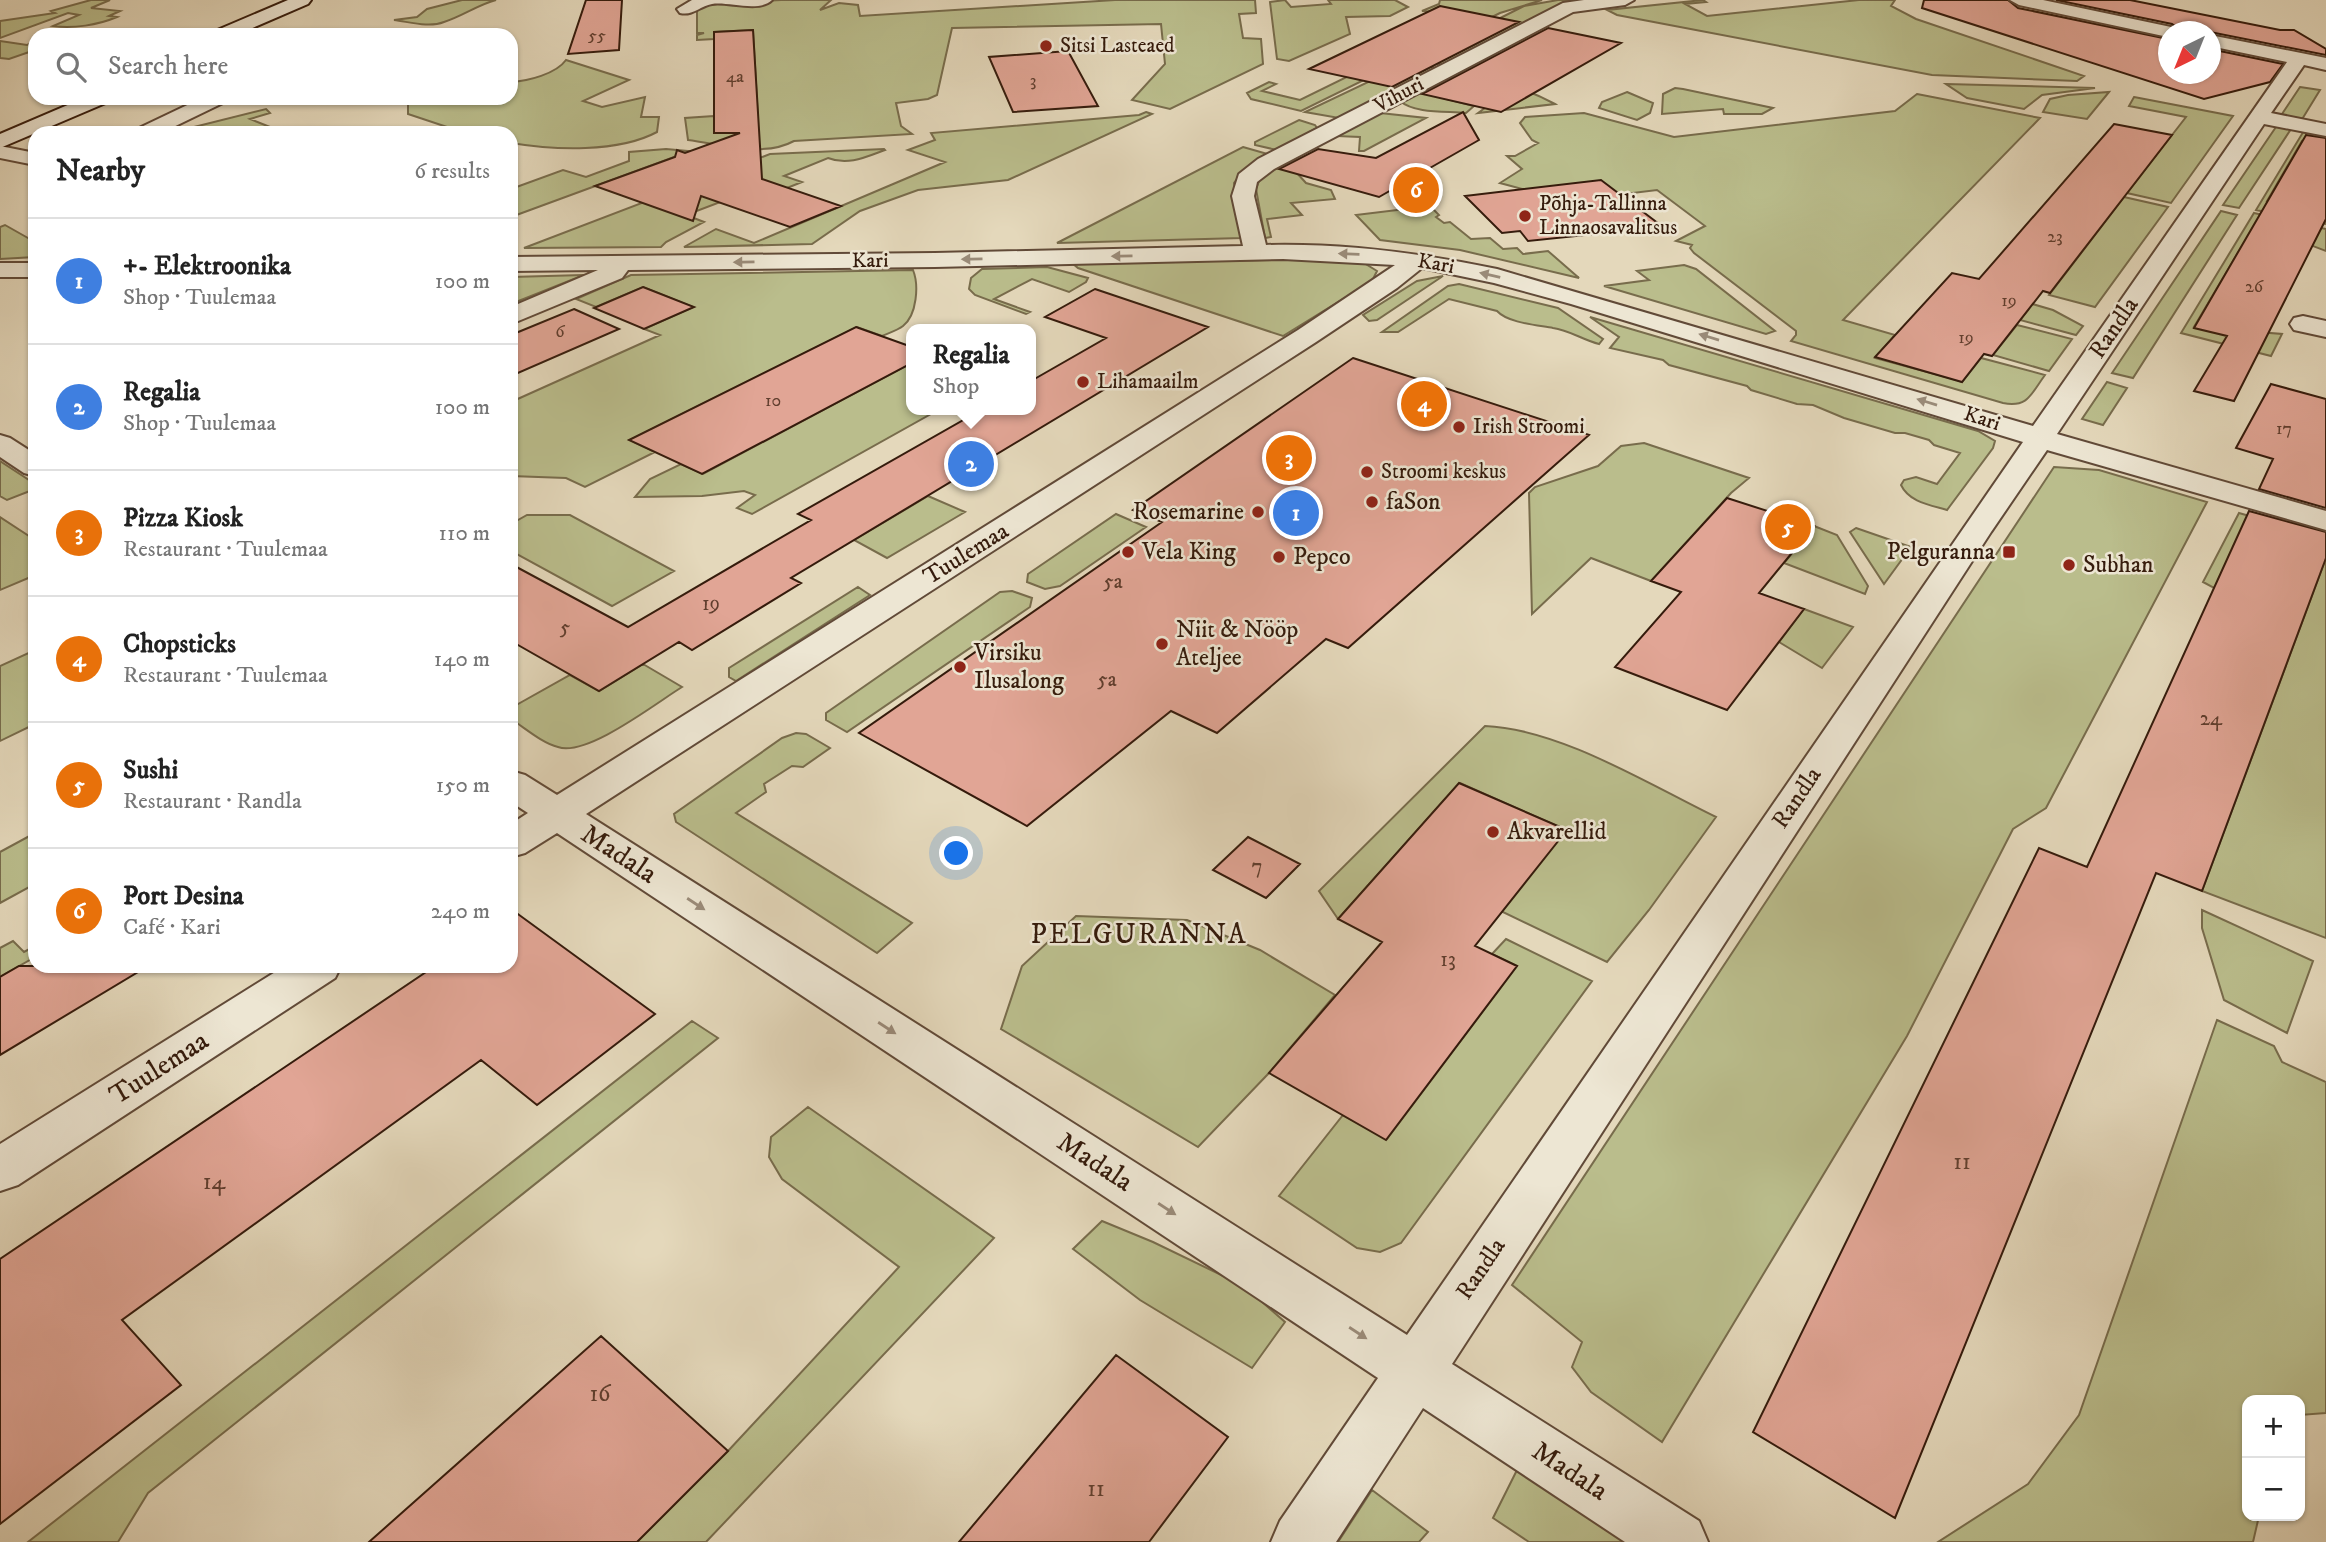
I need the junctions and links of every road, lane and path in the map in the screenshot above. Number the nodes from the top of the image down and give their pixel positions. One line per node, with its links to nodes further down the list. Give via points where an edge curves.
1 (706, 0): 7 (street)
2 (719, 0): 3 (street)
3 (764, 0)
4 (1625, 0): 26 (street, Vihuri, via 1569,7 1266,164 1247,180 1243,196)
5 (2019, 0): 10 (street)
6 (309, 2): 8 (street); 9 (street)
7 (686, 9)
8 (240, 28)
9 (260, 28)
10 (2158, 29)
11 (2221, 42): 12 (street)
12 (2299, 58): 13 (street); 17 (street, Randla)
13 (2326, 64)
14 (57, 105): 20 (street)
15 (85, 105): 18 (street)
16 (203, 105): 19 (street)
17 (2259, 117): 22 (street); 33 (street, Randla)
18 (37, 126)
19 (159, 126)
20 (0, 129)
21 (28, 130): 23 (street)
22 (2326, 130)
23 (0, 142)
24 (0, 152): 25 (street)
25 (28, 158)
26 (1256, 252): 27 (street, Kari, one-way to 26); 29 (street, Kari, one-way to 29)
27 (1417, 260): 33 (street, Kari, one-way to 27, via 1580,299); 38 (street, Tuulemaa, via 1307,336)
28 (518, 264): 29 (street, Kari)
29 (621, 264): 32 (street, via 613,273)
30 (0, 270): 31 (street)
31 (28, 270)
32 (518, 313)
33 (2039, 438): 36 (street, Kari); 42 (street, Randla)
34 (0, 444): 35 (street)
35 (28, 462)
36 (2326, 521)
37 (518, 789): 38 (street, Madala)
38 (556, 814): 39 (street, Tuulemaa); 42 (street, Madala, one-way to 42)
39 (518, 838)
40 (308, 973): 41 (street, Tuulemaa)
41 (0, 1170)
42 (1415, 1369): 43 (street, Randla); 44 (street, Madala)
43 (1301, 1542)
44 (1678, 1542)

